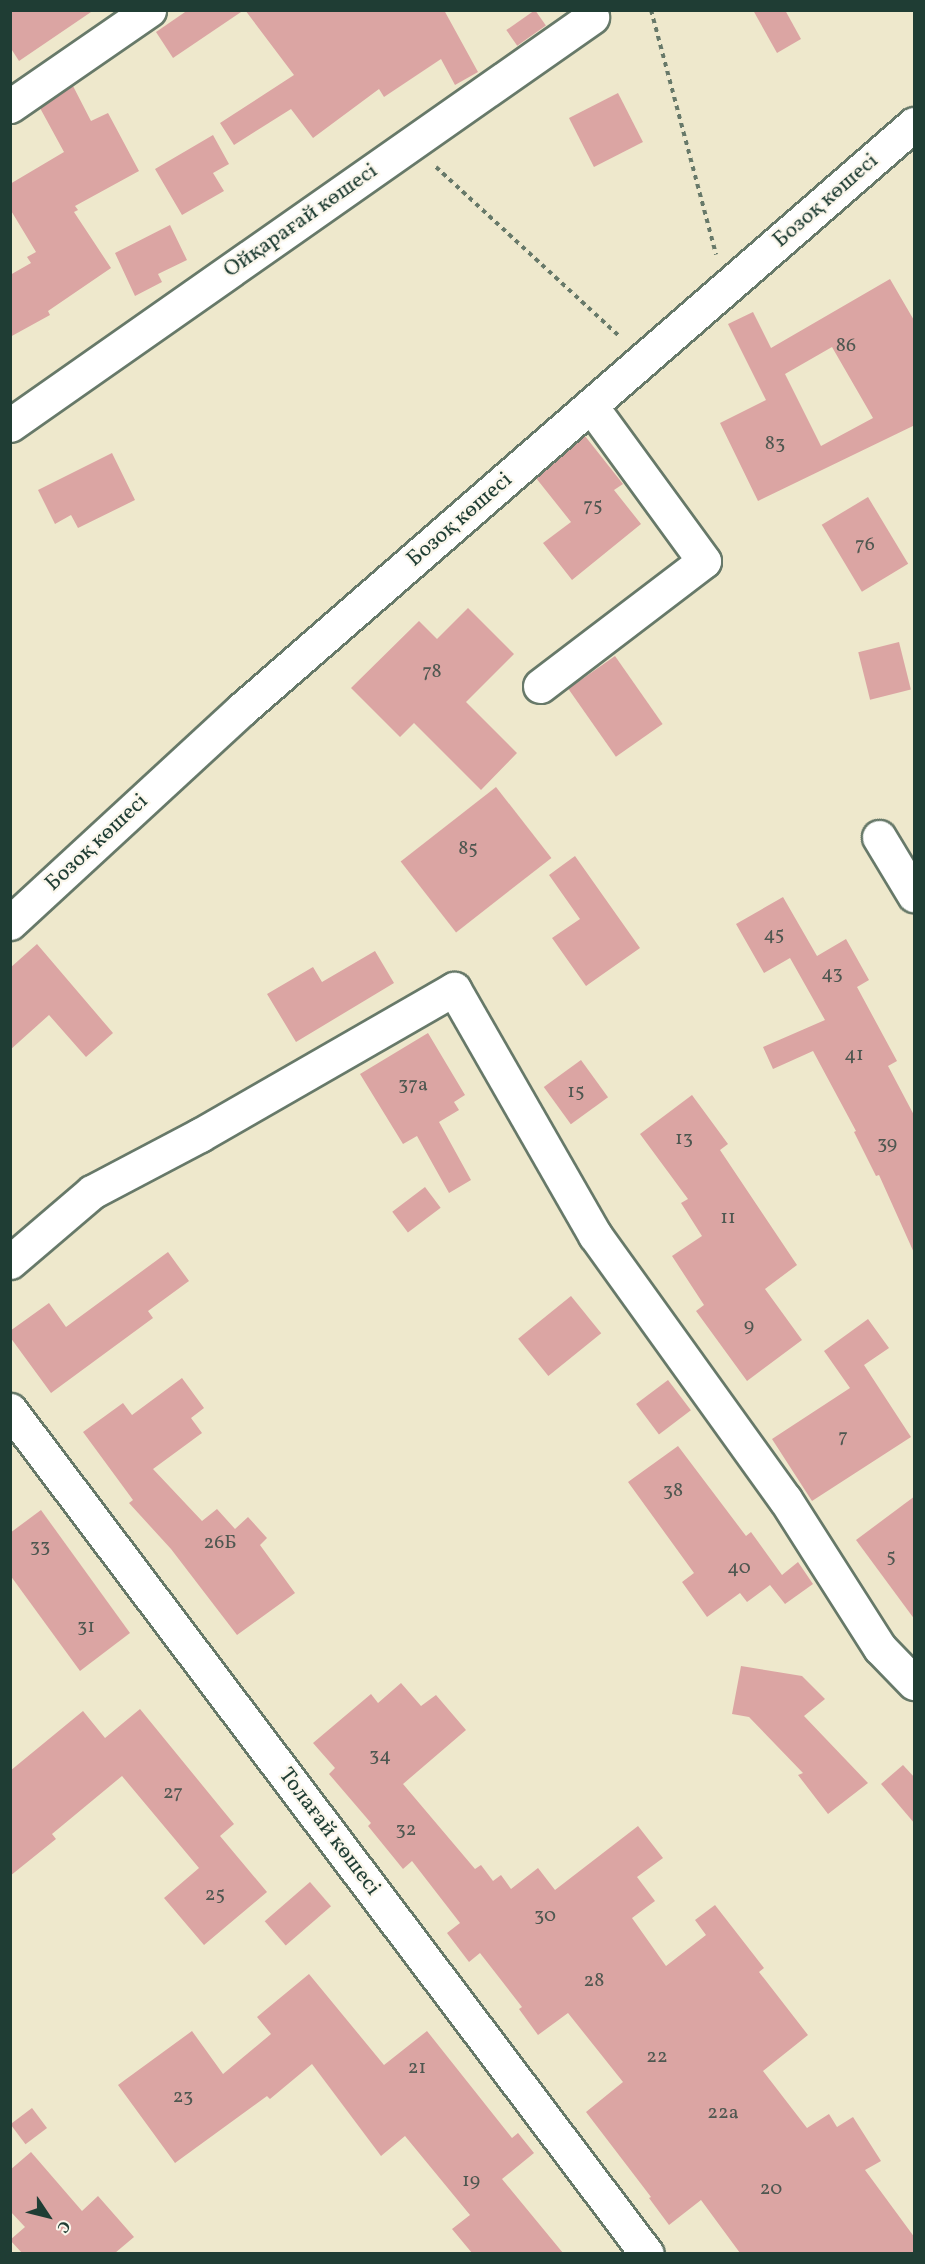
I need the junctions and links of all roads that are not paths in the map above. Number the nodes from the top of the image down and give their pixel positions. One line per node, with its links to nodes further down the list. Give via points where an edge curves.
1 (149, 10): 3 (street)
2 (592, 17): 6 (street, Ойқарағай көшесі)
3 (10, 106)
4 (915, 124): 5 (street, Бозоқ көшесі)
5 (591, 406): 7 (street, via 705,561); 10 (street, Бозоқ көшесі, via 242,709)
6 (10, 425)
7 (540, 687)
8 (879, 837): 9 (street)
9 (915, 895)
10 (10, 923)
11 (10, 1262): 13 (street, via 92,1192 200,1135 454,988 595,1235 784,1499 880,1648)
12 (10, 1410): 14 (street, Толағай көшесі)
13 (915, 1683)
14 (647, 2253)

